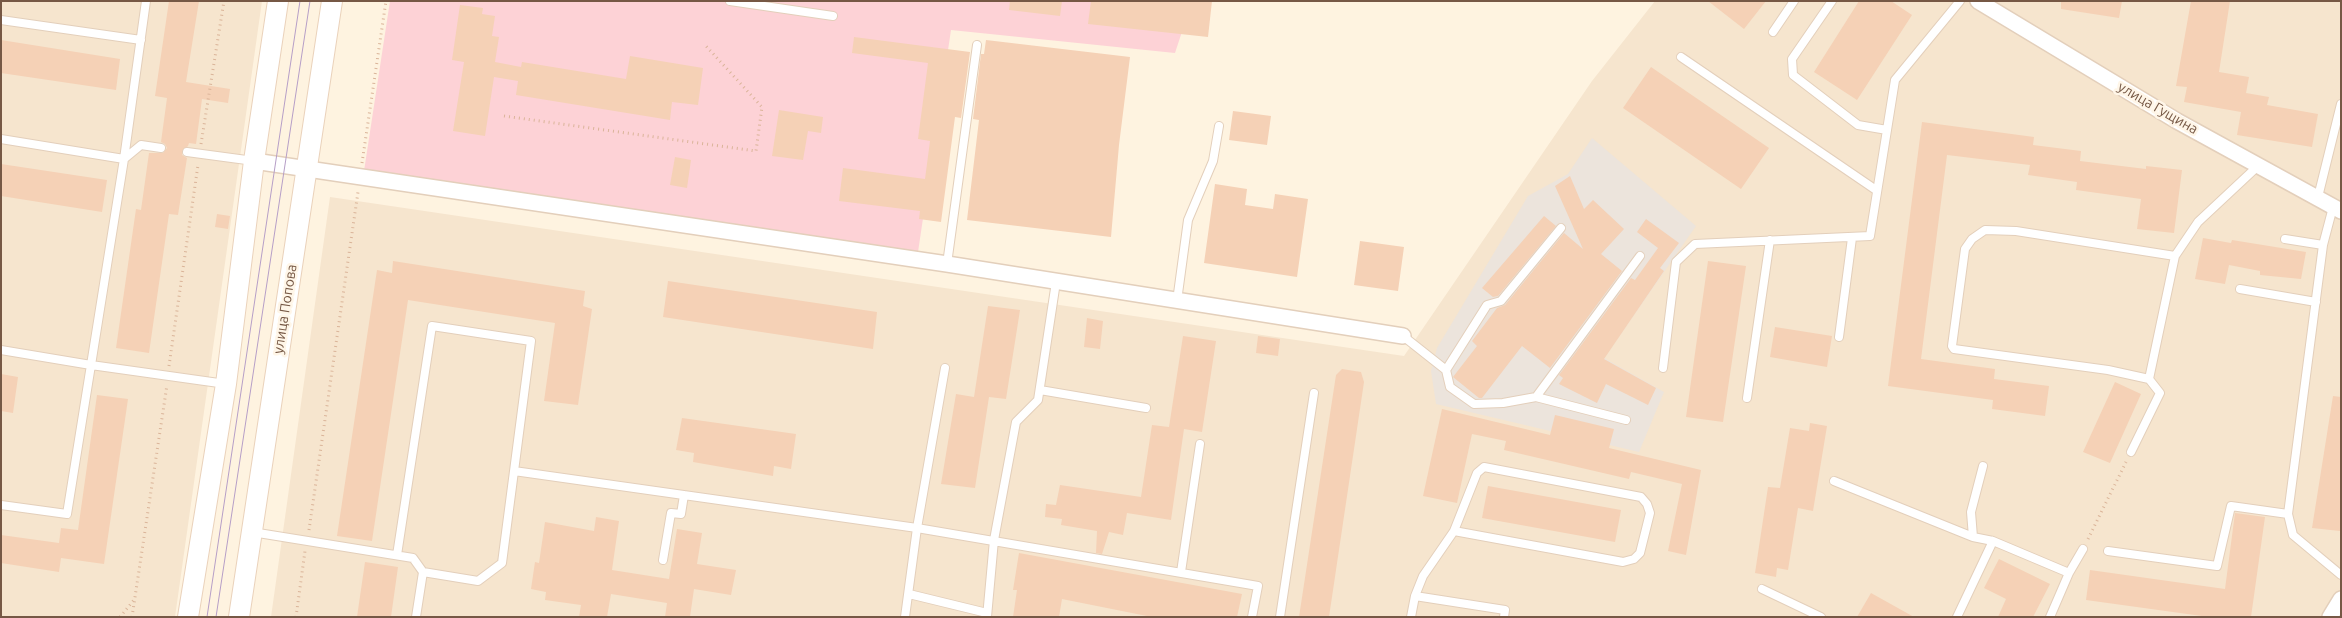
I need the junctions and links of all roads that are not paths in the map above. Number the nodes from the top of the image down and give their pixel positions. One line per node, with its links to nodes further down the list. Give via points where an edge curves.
1 (146, 1): 12 (lane)
2 (278, 1): 22 (main road)
3 (332, 1): 24 (main road, улица Попова)
4 (730, 1): 9 (lane)
5 (1794, 1): 11 (lane)
6 (1832, 1): 17 (lane, via 1792,58 1793,75 1858,124)
7 (1960, 1): 17 (lane, via 1896,80)
8 (1978, 1): 23 (street, улица Гущина, via 2177,121)
9 (833, 16)
10 (1, 20): 12 (lane)
11 (1773, 32)
12 (140, 40): 21 (lane)
13 (977, 45): 35 (lane)
14 (1681, 57): 25 (lane)
15 (2341, 104): 26 (lane)
16 (1219, 126): 38 (lane, via 1213,161 1188,220)
17 (1887, 130): 25 (lane)
18 (1, 139): 21 (lane)
19 (161, 148): 21 (lane, via 141,145)
20 (187, 152): 22 (lane)
21 (124, 159): 43 (lane)
22 (254, 161): 24 (street); 48 (main road)
23 (2259, 165): 26 (street, улица Гущина); 34 (lane, via 2198,222)
24 (306, 169): 35 (street); 65 (main road, улица Попова)
25 (1876, 190): 29 (lane, via 1870,236)
26 (2318, 198): 27 (street, улица Гущина)
27 (2337, 209): 32 (lane)
28 (1561, 228): 46 (lane, via 1501,301 1487,305)
29 (1852, 238): 31 (lane); 41 (lane)
30 (2285, 239): 32 (lane)
31 (1770, 240): 45 (lane, via 1695,244 1676,262); 52 (lane)
32 (2323, 245): 39 (lane)
33 (1640, 256): 51 (lane)
34 (2175, 256): 47 (lane); 47 (lane, via 2016,231 1985,230 1964,249 1954,349 2108,370)
35 (947, 264): 36 (street)
36 (1056, 282): 38 (street); 49 (lane)
37 (2240, 289): 39 (lane)
38 (1177, 301): 40 (street)
39 (2316, 302): 62 (lane)
40 (1403, 336): 46 (lane)
41 (1839, 337)
42 (1, 350): 43 (lane)
43 (91, 365): 48 (lane); 61 (lane, via 66,514)
44 (945, 368): 63 (lane)
45 (1663, 368)
46 (1446, 370): 51 (lane, via 1450,387 1474,404 1503,404)
47 (2150, 379): 56 (lane, via 2160,393)
48 (226, 384): 82 (main road)
49 (1040, 390): 53 (lane); 67 (lane, via 1038,400 1016,422)
50 (1314, 393): 87 (lane)
51 (1536, 397): 54 (lane)
52 (1747, 398)
53 (1146, 408)
54 (1626, 420)
55 (1200, 444): 74 (lane)
56 (2131, 452)
57 (1983, 466): 66 (lane, via 1972,512)
58 (514, 471): 60 (lane); 71 (lane, via 531,341 432,326); 73 (lane, via 502,563 478,581)
59 (1834, 481): 66 (lane)
60 (684, 495): 63 (lane); 72 (lane, via 681,514 671,513)
61 (1, 505)
62 (2288, 514): 70 (lane, via 2230,506 2217,566); 76 (lane, via 2293,535)
63 (917, 528): 67 (lane); 78 (lane)
64 (1454, 531): 64 (lane, via 1623,562 1634,560 1640,553 1650,513 1641,497 1484,467 1477,472); 79 (lane, via 1423,576)
65 (252, 532): 71 (lane); 83 (main road, улица Попова)
66 (1973, 537): 68 (lane)
67 (994, 540): 74 (lane); 81 (lane)
68 (1993, 541): 75 (lane); 91 (lane)
69 (2083, 549): 75 (lane)
70 (2108, 551)
71 (397, 555): 73 (lane, via 413,558)
72 (663, 560)
73 (422, 572): 84 (lane)
74 (1181, 572): 86 (lane, via 1258,586)
75 (2069, 573): 92 (lane)
76 (2341, 575)
77 (1762, 589): 90 (lane)
78 (909, 594): 81 (lane); 85 (lane)
79 (1415, 596): 88 (lane); 89 (lane, via 1505,610)
80 (2341, 599): 93 (street)
81 (987, 615)
82 (188, 617)
83 (239, 617)
84 (416, 617)
85 (905, 617)
86 (1252, 617)
87 (1280, 617)
88 (1411, 617)
89 (1504, 617)
90 (1821, 617)
91 (1957, 617)
92 (2050, 617)
93 (2330, 617)

